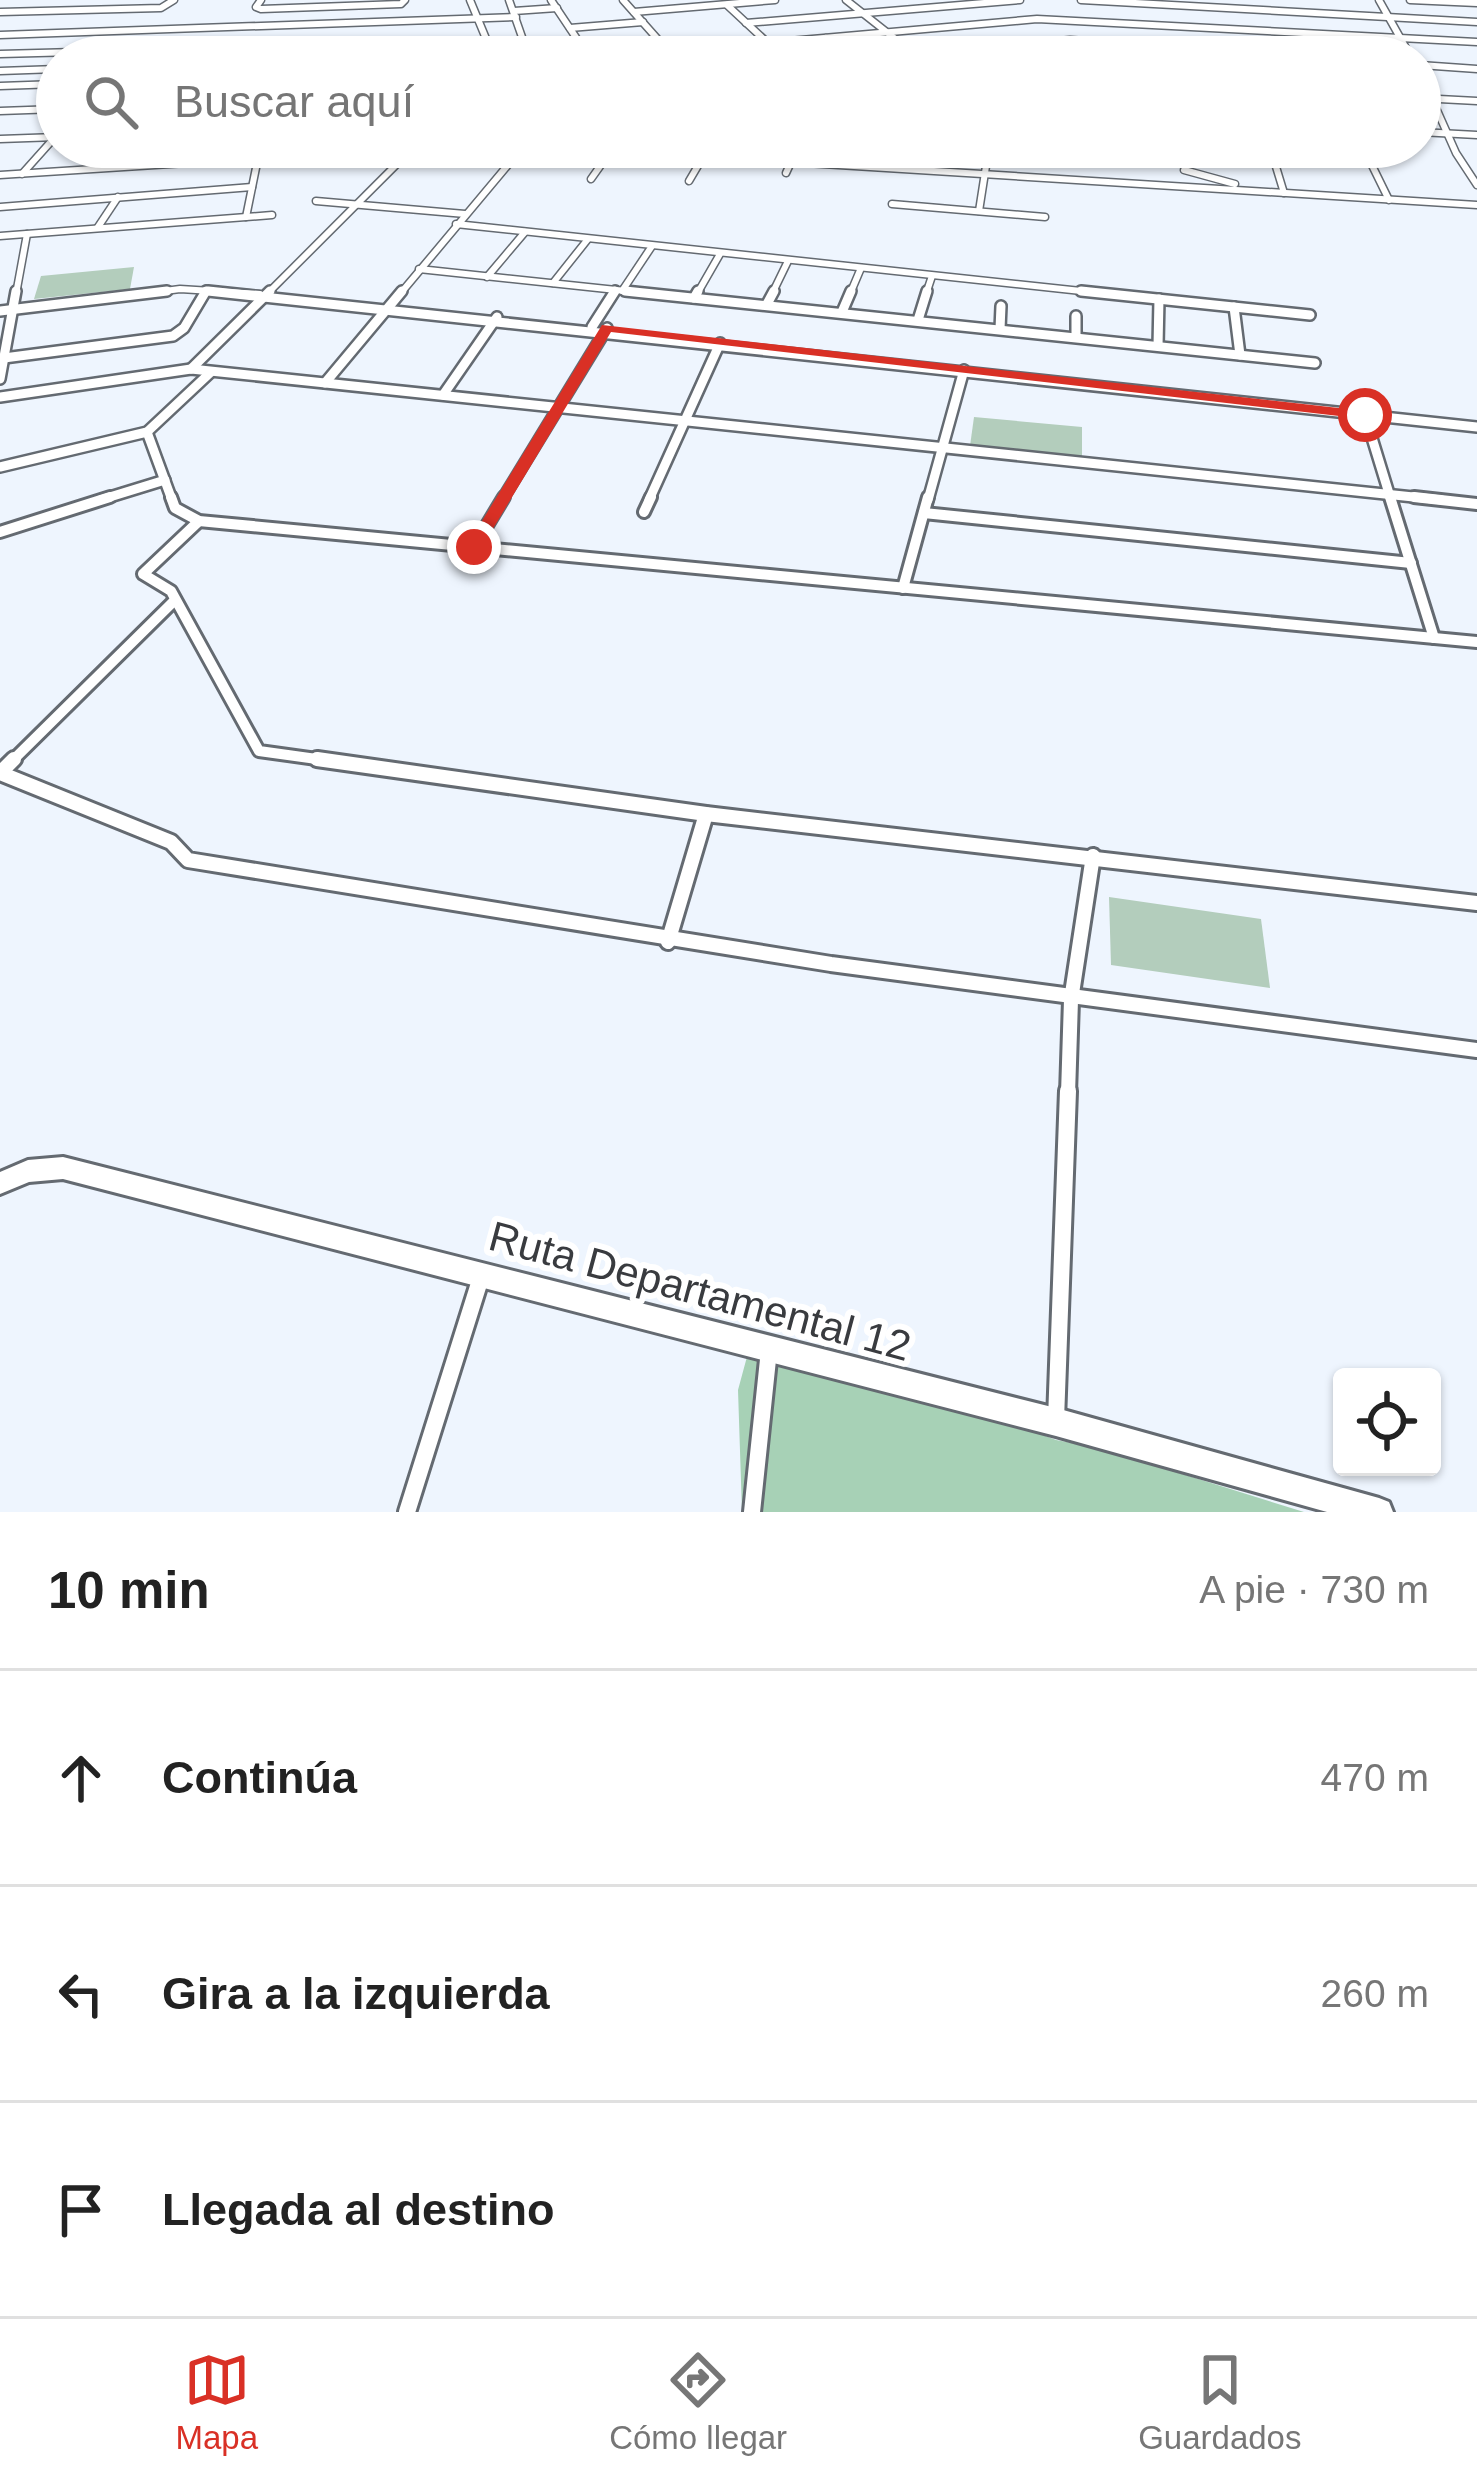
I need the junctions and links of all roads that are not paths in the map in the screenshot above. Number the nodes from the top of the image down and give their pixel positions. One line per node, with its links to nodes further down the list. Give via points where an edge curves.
1 (23, 0): 23 (street)
2 (95, 0): 22 (street)
3 (174, 0): 22 (street, via 161,8)
4 (260, 0): 20 (street, via 258,8)
5 (404, 0): 20 (street)
6 (470, 0): 30 (street)
7 (509, 0): 26 (street)
8 (551, 0): 21 (street)
9 (623, 0): 24 (street)
10 (775, 0): 17 (street)
11 (846, 0): 25 (street)
12 (1005, 0): 13 (street); 25 (street); 31 (street)
13 (1020, 0)
14 (1082, 0): 18 (street)
15 (1379, 0): 29 (street)
16 (1410, 0): 19 (street)
17 (724, 2): 24 (street); 34 (street)
18 (1178, 2): 29 (street); 36 (street)
19 (1477, 3)
20 (302, 7): 35 (street)
21 (557, 8): 26 (street); 37 (street)
22 (86, 10): 23 (street); 28 (street)
23 (10, 11): 27 (street)
24 (634, 12): 32 (street)
25 (862, 13): 34 (street); 38 (street)
26 (515, 14): 30 (street); 42 (street)
27 (0, 15)
28 (76, 17)
29 (1390, 17): 33 (street); 51 (street)
30 (480, 19): 35 (street); 41 (street)
31 (1037, 19): 36 (street); 38 (street); 48 (street)
32 (643, 22): 37 (street); 44 (street)
33 (1477, 22)
34 (746, 23): 45 (street)
35 (298, 26): 39 (street); 40 (street)
36 (1180, 26): 49 (street); 50 (street)
37 (570, 28): 43 (street)
38 (887, 33): 46 (street); 47 (street)
39 (0, 35)
40 (295, 36)
41 (485, 36)
42 (522, 36)
43 (575, 36)
44 (655, 36)
45 (760, 36)
46 (850, 36)
47 (891, 36)
48 (1064, 36)
49 (1181, 36)
50 (1364, 36)
51 (1400, 36)
52 (1441, 40): 53 (street)
53 (1477, 42)
54 (36, 53): 55 (street)
55 (0, 54)
56 (1441, 69): 57 (street)
57 (1477, 69)
58 (36, 70): 59 (street)
59 (0, 71)
60 (36, 85): 61 (street)
61 (0, 86)
62 (1441, 99): 63 (street)
63 (1477, 101)
64 (36, 110): 65 (street)
65 (0, 111)
66 (1441, 115): 68 (street)
67 (1441, 134): 68 (street)
68 (1448, 134): 69 (street); 91 (street)
69 (1477, 135)
70 (36, 137): 71 (street)
71 (0, 139)
72 (36, 158): 86 (street)
73 (114, 168): 86 (street)
74 (256, 168): 92 (street)
75 (393, 168): 101 (street)
76 (505, 168): 104 (street)
77 (599, 168): 89 (street)
78 (696, 168): 90 (street)
79 (788, 168): 85 (street)
80 (872, 168): 88 (street)
81 (986, 168): 88 (street)
82 (1276, 168): 95 (street)
83 (1373, 168): 97 (street)
84 (1184, 170): 93 (street); 94 (street)
85 (786, 173)
86 (22, 174): 87 (street)
87 (0, 175)
88 (985, 175): 93 (street); 103 (street)
89 (591, 179)
90 (688, 181)
91 (1477, 185)
92 (252, 187): 96 (street); 106 (street)
93 (1187, 187): 94 (street)
94 (1274, 192): 95 (street)
95 (1284, 193): 97 (street)
96 (116, 197): 100 (street); 109 (street)
97 (1389, 200): 102 (street)
98 (316, 201): 101 (street)
99 (892, 204): 103 (street)
100 (0, 205)
101 (356, 205): 104 (street); 124 (street)
102 (1477, 205)
103 (979, 211): 107 (street)
104 (465, 214): 108 (street)
105 (272, 215): 106 (street)
106 (246, 217): 109 (street)
107 (1045, 217)
108 (456, 224): 110 (street); 118 (street)
109 (98, 227): 111 (street)
110 (525, 232): 113 (street); 120 (street)
111 (27, 234): 112 (street); 131 (street)
112 (0, 236)
113 (588, 239): 114 (street); 121 (street)
114 (652, 246): 115 (street); 123 (street)
115 (720, 254): 116 (street); 125 (street)
116 (788, 261): 117 (street); 127 (street)
117 (860, 268): 119 (street); 133 (street)
118 (419, 269): 120 (street); 129 (street)
119 (932, 276): 126 (street); 137 (street)
120 (487, 277): 121 (street)
121 (553, 284): 123 (street)
122 (206, 290): 124 (street); 131 (street); 145 (street, via 173,336)
123 (619, 290): 125 (street); 138 (street)
124 (266, 294): 129 (street); 147 (street)
125 (694, 298): 127 (street)
126 (1159, 299): 130 (street); 143 (street)
127 (767, 304): 133 (street)
128 (1001, 305): 140 (street)
129 (391, 307): 136 (street); 151 (street)
130 (1234, 307): 134 (street); 144 (street)
131 (12, 309): 132 (street); 145 (street)
132 (0, 310)
133 (842, 312): 137 (street)
134 (1310, 315)
135 (1076, 316): 141 (street)
136 (497, 317): 138 (street); 152 (street)
137 (918, 320): 140 (street)
138 (592, 327): 139 (street)
139 (607, 328): 142 (street); 154 (street)
140 (1000, 329): 141 (street)
141 (1076, 337): 143 (street)
142 (720, 343): 148 (street); 156 (street)
143 (1158, 346): 144 (street)
144 (1240, 355): 146 (street)
145 (4, 358): 150 (street)
146 (1315, 363)
147 (191, 370): 149 (street); 153 (street)
148 (964, 370): 155 (street); 159 (street)
149 (211, 372): 151 (street); 158 (street)
150 (0, 379)
151 (325, 383): 152 (street)
152 (442, 394): 154 (street)
153 (0, 398)
154 (559, 409): 156 (street); 168 (street)
155 (1365, 415): 157 (street); 162 (street)
156 (685, 422): 159 (street); 164 (street)
157 (1477, 427)
158 (146, 432): 160 (street); 161 (street)
159 (943, 449): 162 (street); 165 (street)
160 (0, 467)
161 (165, 480): 166 (street, via 176,508); 167 (street)
162 (1389, 495): 163 (street); 169 (street)
163 (1477, 504)
164 (644, 512)
165 (924, 513): 169 (street); 170 (street)
166 (199, 521): 168 (street); 171 (street, via 143,574)
167 (0, 532)
168 (474, 547): 170 (street)
169 (1411, 563): 172 (street)
170 (903, 588): 172 (street)
171 (174, 601): 174 (street); 175 (street, via 259,751)
172 (1434, 638): 173 (street)
173 (1477, 642)
174 (0, 773): 178 (street, via 172,842 188,860)
175 (706, 814): 176 (street); 178 (street)
176 (1093, 856): 177 (street); 179 (street)
177 (1477, 903)
178 (668, 942): 179 (street)
179 (1071, 1000): 180 (street); 184 (street)
180 (1477, 1050)
181 (0, 1183): 182 (main road, Ruta Departamental 12, via 63,1168)
182 (482, 1274): 183 (main road, Ruta Departamental 12); 185 (street)
183 (769, 1350): 184 (main road, Ruta Departamental 12); 186 (street)
184 (1056, 1421): 187 (main road, Ruta Departamental 12)
185 (407, 1512)
186 (752, 1512)
187 (1378, 1512)

